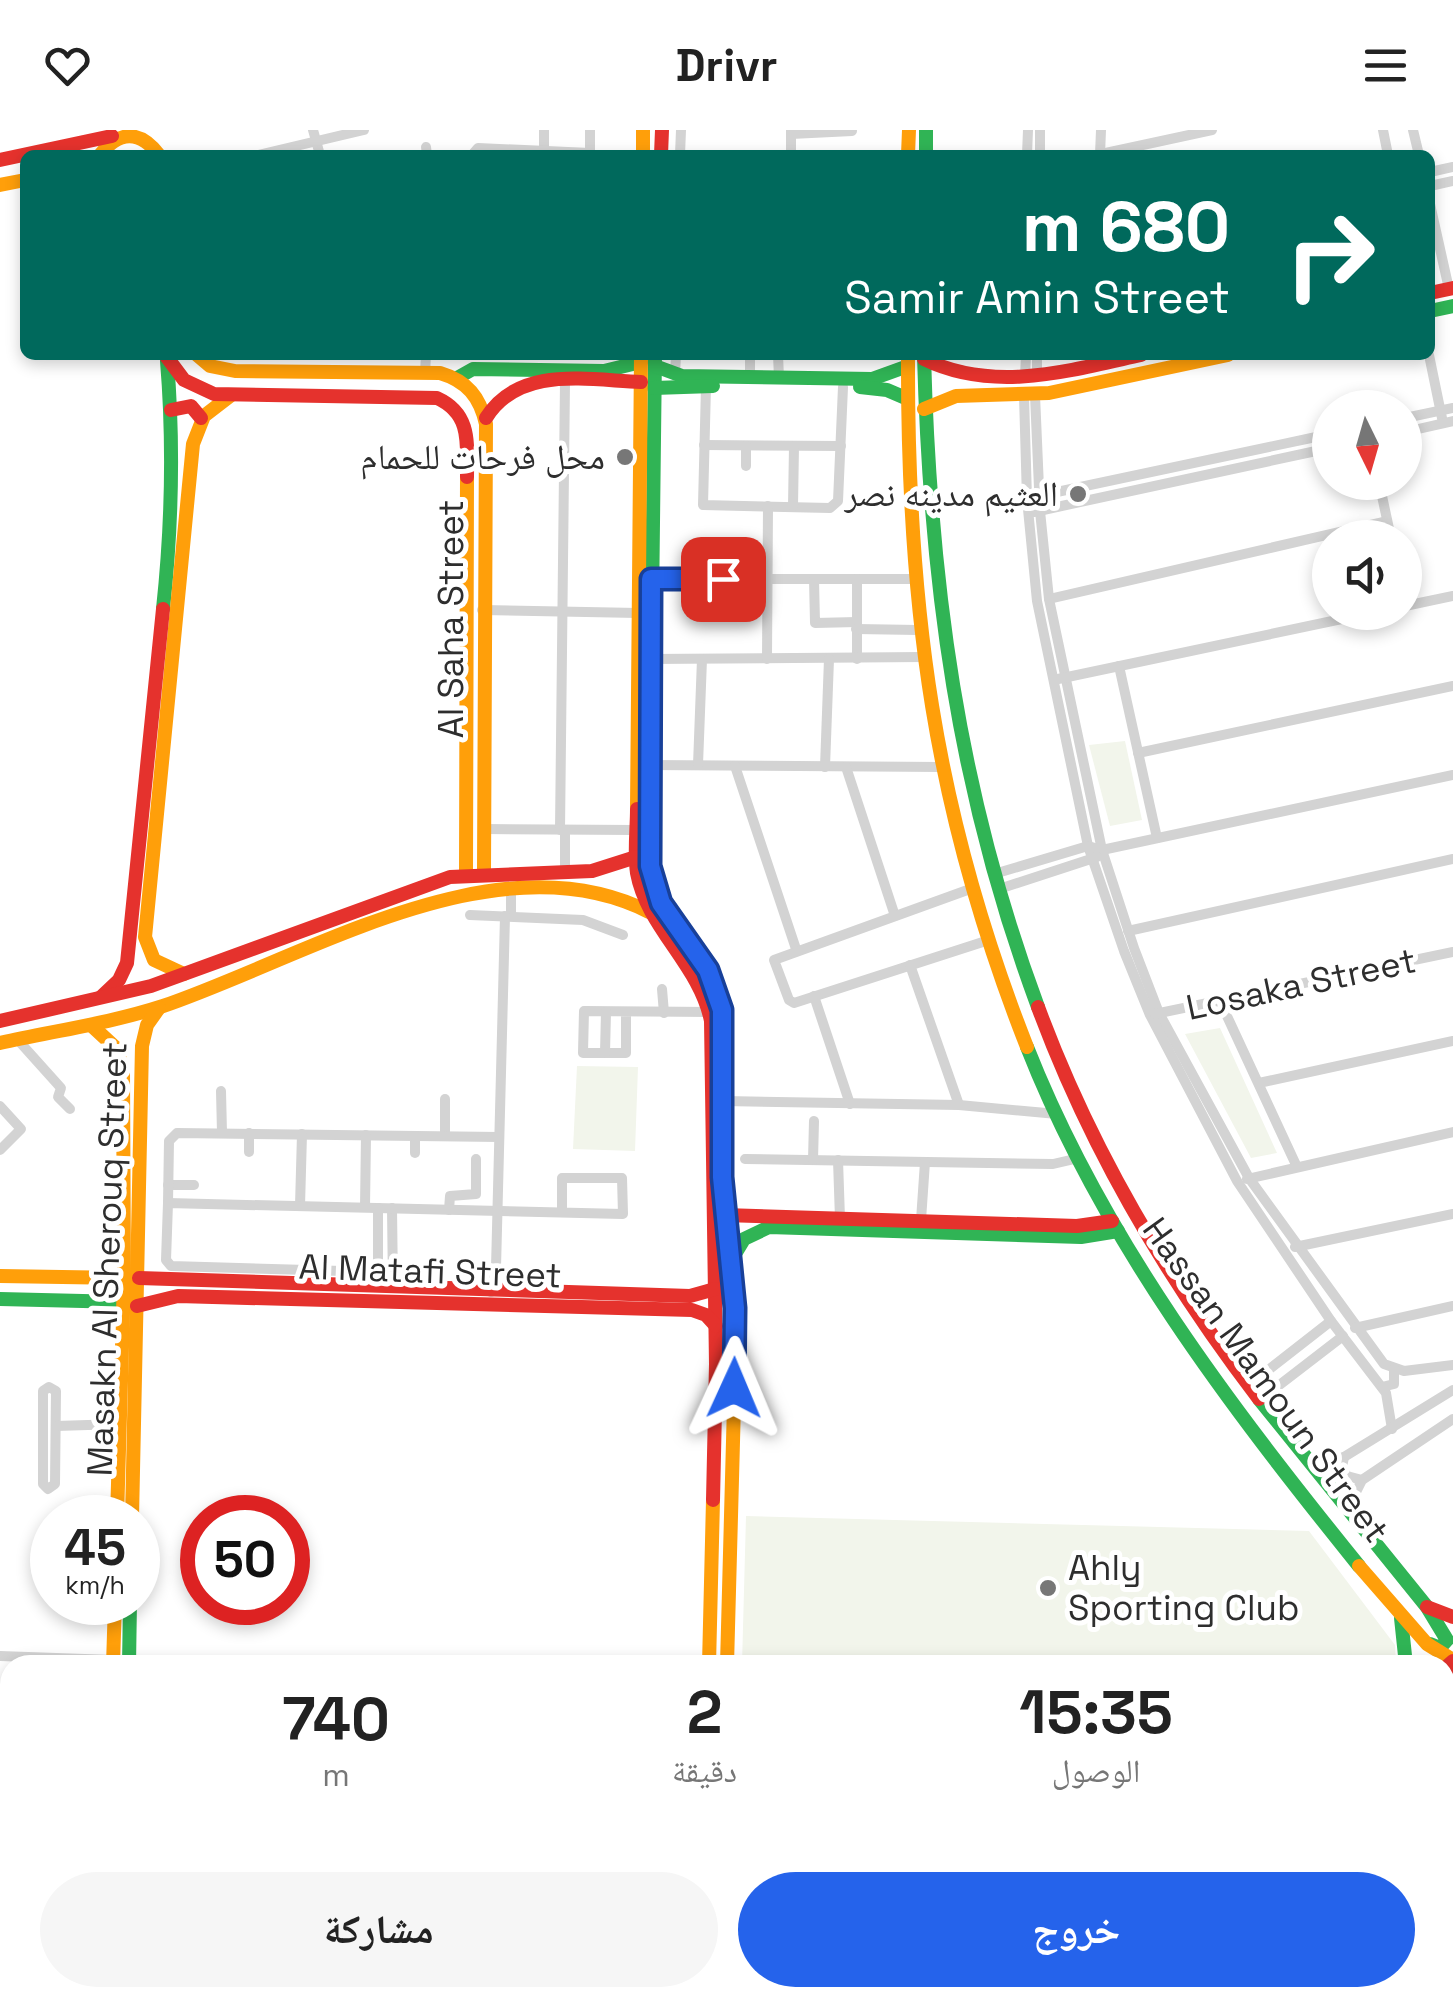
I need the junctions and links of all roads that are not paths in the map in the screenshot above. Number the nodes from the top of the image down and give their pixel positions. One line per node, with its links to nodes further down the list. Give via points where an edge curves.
1 (364, 130): 6 (street)
2 (1212, 130): 13 (street)
3 (852, 131): 5 (street)
4 (134, 132): 7 (main road); 8 (main road); 9 (main road)
5 (791, 132)
6 (315, 136): 10 (street)
7 (48, 150)
8 (107, 150)
9 (153, 150)
10 (273, 150)
11 (476, 150): 12 (street)
12 (504, 150)
13 (1119, 150)
14 (1435, 232): 15 (street)
15 (1446, 294)
16 (166, 360): 51 (main road)
17 (169, 360): 48 (main road, via 191,384)
18 (203, 360): 33 (main road, via 235,371)
19 (646, 360): 35 (main road)
20 (648, 360): 43 (main road)
21 (650, 360): 40 (main road)
22 (677, 360): 40 (street)
23 (750, 360): 37 (street)
24 (778, 360): 39 (street)
25 (914, 360): 42 (main road)
26 (916, 360): 49 (main road, Hassan Mamoun Street)
27 (919, 360): 34 (main road)
28 (1027, 360): 36 (street)
29 (1036, 360): 36 (street)
30 (1115, 360): 36 (main road)
31 (1179, 360): 47 (main road)
32 (1430, 360): 52 (street)
33 (426, 364): 38 (main road)
34 (969, 374): 36 (main road); 46 (main road, via 963,384)
35 (612, 376): 38 (main road, via 474,370); 41 (main road); 43 (main road)
36 (1031, 376)
37 (750, 377): 39 (main road); 40 (main road)
38 (456, 378): 55 (main road, via 474,393)
39 (778, 378): 42 (main road)
40 (679, 379): 43 (main road); 44 (main road)
41 (565, 382): 55 (main road, via 512,386); 82 (street)
42 (879, 383): 45 (main road); 49 (main road)
43 (648, 385): 74 (main road); 83 (main road)
44 (706, 386): 45 (main road); 59 (street)
45 (843, 387): 62 (street)
46 (971, 395): 47 (main road); 49 (main road)
47 (1030, 395): 65 (street); 66 (street)
48 (231, 396): 54 (main road); 87 (main road, Al Saha Street, via 437,398 455,407 467,430)
49 (916, 404): 73 (main road, Hassan Mamoun Street); 119 (main road, Hassan Mamoun Street, via 943,661 963,769)
50 (1453, 408): 52 (street)
51 (171, 410): 54 (main road, via 190,406); 134 (main road, via 173,512)
52 (1440, 410): 53 (street); 56 (street)
53 (1422, 414)
54 (201, 418): 133 (main road, via 192,444 145,937)
55 (486, 418): 81 (main road, Al Saha Street)
56 (1448, 422): 57 (street)
57 (1422, 428)
58 (1312, 438): 65 (street)
59 (704, 445): 60 (street); 68 (street, via 703,505)
60 (746, 446): 61 (street); 64 (street)
61 (794, 446): 62 (street); 69 (street)
62 (841, 446): 69 (street, via 836,506)
63 (1312, 452): 70 (street)
64 (746, 466)
65 (1040, 496): 66 (street); 70 (street)
66 (1027, 499): 70 (street)
67 (1383, 500): 71 (street)
68 (768, 506): 69 (street); 75 (street)
69 (793, 506)
70 (1034, 512): 79 (street); 97 (street)
71 (1388, 520)
72 (1312, 538): 79 (street)
73 (914, 578): 77 (street); 86 (main road, Hassan Mamoun Street)
74 (651, 579): 75 (street); 90 (main road)
75 (767, 579): 76 (street); 92 (street)
76 (814, 579): 77 (street); 85 (street, via 814,623)
77 (856, 579): 85 (street)
78 (1453, 596): 80 (street)
79 (1049, 599): 96 (street)
80 (1422, 601)
81 (482, 610): 82 (street); 87 (main road, Al Saha Street)
82 (562, 612): 83 (street); 108 (street)
83 (638, 614): 109 (main road)
84 (1312, 625): 95 (street)
85 (857, 626): 86 (street); 94 (street)
86 (918, 630): 89 (main road, Hassan Mamoun Street)
87 (473, 632): 88 (main road, Al Saha Street)
88 (473, 653): 107 (main road, Al Saha Street); 116 (main road, Al Saha Street)
89 (924, 657): 94 (street); 105 (main road, Hassan Mamoun Street)
90 (650, 659): 91 (street); 100 (main road)
91 (702, 659): 92 (street); 101 (street)
92 (767, 659): 93 (street)
93 (829, 660): 94 (street); 103 (street)
94 (857, 660)
95 (1119, 666): 96 (street); 99 (street)
96 (1064, 678): 97 (street); 112 (street)
97 (1052, 680): 111 (street)
98 (1453, 686): 99 (street)
99 (1138, 753): 110 (street)
100 (648, 765): 101 (street); 159 (main road, via 652,876 667,914 717,990)
101 (698, 765): 102 (street)
102 (735, 766): 103 (street); 131 (street)
103 (825, 767): 104 (street)
104 (846, 767): 105 (street); 126 (street)
105 (940, 767): 120 (main road, Hassan Mamoun Street)
106 (1453, 775): 110 (street)
107 (483, 829): 108 (street); 116 (main road, Al Saha Street)
108 (562, 830): 109 (street); 118 (street)
109 (636, 830): 113 (main road)
110 (1157, 838): 112 (street)
111 (1088, 846): 112 (street); 115 (street); 119 (street)
112 (1102, 850): 115 (street); 127 (street)
113 (636, 857): 117 (main road); 123 (main road)
114 (1453, 859): 127 (street)
115 (1092, 860): 119 (street); 148 (street)
116 (475, 866): 118 (main road); 136 (main road)
117 (610, 868): 118 (main road); 122 (main road, via 616,880)
118 (565, 871)
119 (996, 882): 128 (main road, Hassan Mamoun Street)
120 (973, 888): 126 (street); 130 (main road, Hassan Mamoun Street)
121 (506, 889): 122 (main road); 125 (street); 143 (main road, via 422,906)
122 (612, 894): 123 (main road)
123 (649, 912): 146 (main road, via 697,975)
124 (470, 915): 125 (street)
125 (505, 916): 129 (street, via 583,920); 173 (street)
126 (894, 916): 131 (street)
127 (1128, 930): 148 (street)
128 (1013, 932): 130 (main road, via 1004,947); 137 (main road, Hassan Mamoun Street)
129 (623, 935)
130 (988, 940): 135 (street); 139 (main road, Hassan Mamoun Street)
131 (796, 950): 140 (street, via 774,959 788,1000)
132 (1453, 952): 142 (street, Losaka Street)
133 (150, 955): 134 (main road, via 140,964); 136 (main road)
134 (127, 963): 141 (main road)
135 (910, 965): 140 (street); 161 (street)
136 (184, 974): 141 (main road)
137 (1029, 983): 139 (main road, via 1014,978); 224 (main road, Hassan Mamoun Street, via 1135,1214)
138 (662, 989): 147 (street)
139 (1007, 992): 164 (main road, Hassan Mamoun Street)
140 (814, 996): 160 (street)
141 (97, 1000): 149 (main road)
142 (1220, 1000): 148 (street, Losaka Street); 156 (street)
143 (160, 1007): 150 (main road); 153 (main road, Masakn Al Sherouq Street, via 144,1032)
144 (606, 1012): 145 (street); 154 (street); 154 (street, via 582,1014 582,1053)
145 (626, 1012): 147 (street); 154 (street, via 626,1052)
146 (711, 1012): 147 (street); 209 (main road)
147 (664, 1013)
148 (1154, 1014): 184 (street); 185 (street)
149 (0, 1021)
150 (91, 1024): 151 (main road); 155 (main road, Masakn Al Sherouq Street)
151 (8, 1041): 163 (street, via 62,1088 58,1098)
152 (1453, 1041): 156 (street)
153 (141, 1053): 155 (main road, via 130,1047); 206 (main road, Masakn Al Sherouq Street)
154 (606, 1053)
155 (120, 1056): 206 (main road, Masakn Al Sherouq Street)
156 (1260, 1083): 183 (street)
157 (222, 1091): 167 (street)
158 (446, 1099): 172 (street)
159 (724, 1100): 160 (street); 197 (main road)
160 (850, 1104): 161 (street)
161 (959, 1105): 164 (street)
162 (0, 1106): 174 (street, via 21,1129)
163 (70, 1109)
164 (1059, 1114): 177 (main road, Hassan Mamoun Street)
165 (814, 1120): 180 (street)
166 (1453, 1132): 183 (street)
167 (222, 1133): 168 (street); 186 (street, via 174,1135)
168 (249, 1134): 169 (street); 175 (street)
169 (302, 1134): 170 (street); 189 (street)
170 (366, 1135): 171 (street); 190 (street)
171 (415, 1136): 172 (street); 176 (street)
172 (445, 1136): 173 (street)
173 (499, 1137): 194 (street)
174 (0, 1150)
175 (249, 1152)
176 (415, 1153)
177 (1080, 1158): 182 (street, via 1056,1164); 201 (main road, Hassan Mamoun Street)
178 (476, 1159): 193 (street, via 476,1194 450,1196)
179 (745, 1159): 180 (street)
180 (813, 1160): 181 (street)
181 (838, 1160): 182 (street); 198 (street)
182 (925, 1162): 199 (street)
183 (1298, 1167): 184 (street)
184 (1249, 1178): 185 (street); 202 (street)
185 (1236, 1181): 216 (street)
186 (168, 1185): 187 (street); 188 (street)
187 (194, 1185)
188 (168, 1203): 189 (street); 207 (street, via 171,1266)
189 (300, 1206): 190 (street)
190 (366, 1208): 191 (street)
191 (378, 1208): 192 (street); 207 (street)
192 (392, 1208): 193 (street); 207 (street)
193 (449, 1210): 194 (street)
194 (497, 1211): 195 (street); 210 (street)
195 (562, 1212): 195 (street, via 622,1214 620,1177 562,1178)
196 (1453, 1214): 202 (street)
197 (724, 1215): 200 (main road); 203 (main road)
198 (840, 1218): 199 (main road); 200 (main road)
199 (920, 1220): 201 (main road)
200 (750, 1225): 201 (main road, via 1081,1237); 203 (main road)
201 (1115, 1226): 237 (main road, Hassan Mamoun Street, via 1216,1376)
202 (1296, 1247): 218 (street)
203 (730, 1263): 244 (main road, via 736,1352)
204 (0, 1276): 205 (main road, Al Matafi Street)
205 (95, 1278): 206 (main road, Al Matafi Street); 212 (main road, via 100,1292)
206 (132, 1278): 208 (main road, Al Matafi Street); 214 (main road, Masakn Al Sherouq Street)
207 (383, 1282): 208 (main road, Al Matafi Street); 210 (main road, Al Matafi Street)
208 (166, 1288): 213 (main road, Al Matafi Street); 214 (main road, Al Matafi Street)
209 (715, 1289): 213 (main road, Al Matafi Street); 217 (main road)
210 (497, 1292): 213 (main road, Al Matafi Street)
211 (0, 1299): 212 (main road, Al Matafi Street)
212 (93, 1302): 214 (main road, Al Matafi Street)
213 (683, 1303): 217 (main road, Al Matafi Street)
214 (131, 1304): 226 (main road, Masakn Al Sherouq Street); 233 (main road, Masakn Al Sherouq Street)
215 (1453, 1306): 218 (street)
216 (1331, 1321): 219 (street); 224 (street)
217 (716, 1326): 243 (main road)
218 (1354, 1328): 221 (street)
219 (1342, 1336): 222 (street); 224 (street)
220 (1453, 1365): 221 (street)
221 (1394, 1369): 222 (street, via 1394,1384)
222 (1382, 1387): 228 (street, via 1392,1407)
223 (1453, 1390): 228 (street)
224 (1254, 1393): 230 (main road, Hassan Mamoun Street)
225 (1453, 1420): 231 (street)
226 (120, 1424): 227 (street); 232 (main road, Masakn Al Sherouq Street)
227 (56, 1426): 227 (street, via 56,1484 48,1490 48,1387 56,1391)
228 (1392, 1429): 229 (street)
229 (1344, 1457): 230 (street); 231 (street, via 1347,1476)
230 (1311, 1466): 234 (main road, Hassan Mamoun Street)
231 (1362, 1480): 234 (street)
232 (118, 1495)
233 (132, 1495)
234 (1347, 1510): 235 (main road, Hassan Mamoun Street)
235 (1427, 1607): 236 (main road); 240 (main road, via 1447,1640 1438,1648)
236 (1453, 1617)
237 (1400, 1618): 240 (main road, Hassan Mamoun Street); 245 (main road)
238 (116, 1625): 241 (main road)
239 (125, 1625): 242 (main road)
240 (1420, 1637): 246 (main road, Hassan Mamoun Street)
241 (118, 1655)
242 (120, 1655)
243 (709, 1655)
244 (727, 1655)
245 (1405, 1655)
246 (1446, 1655)

